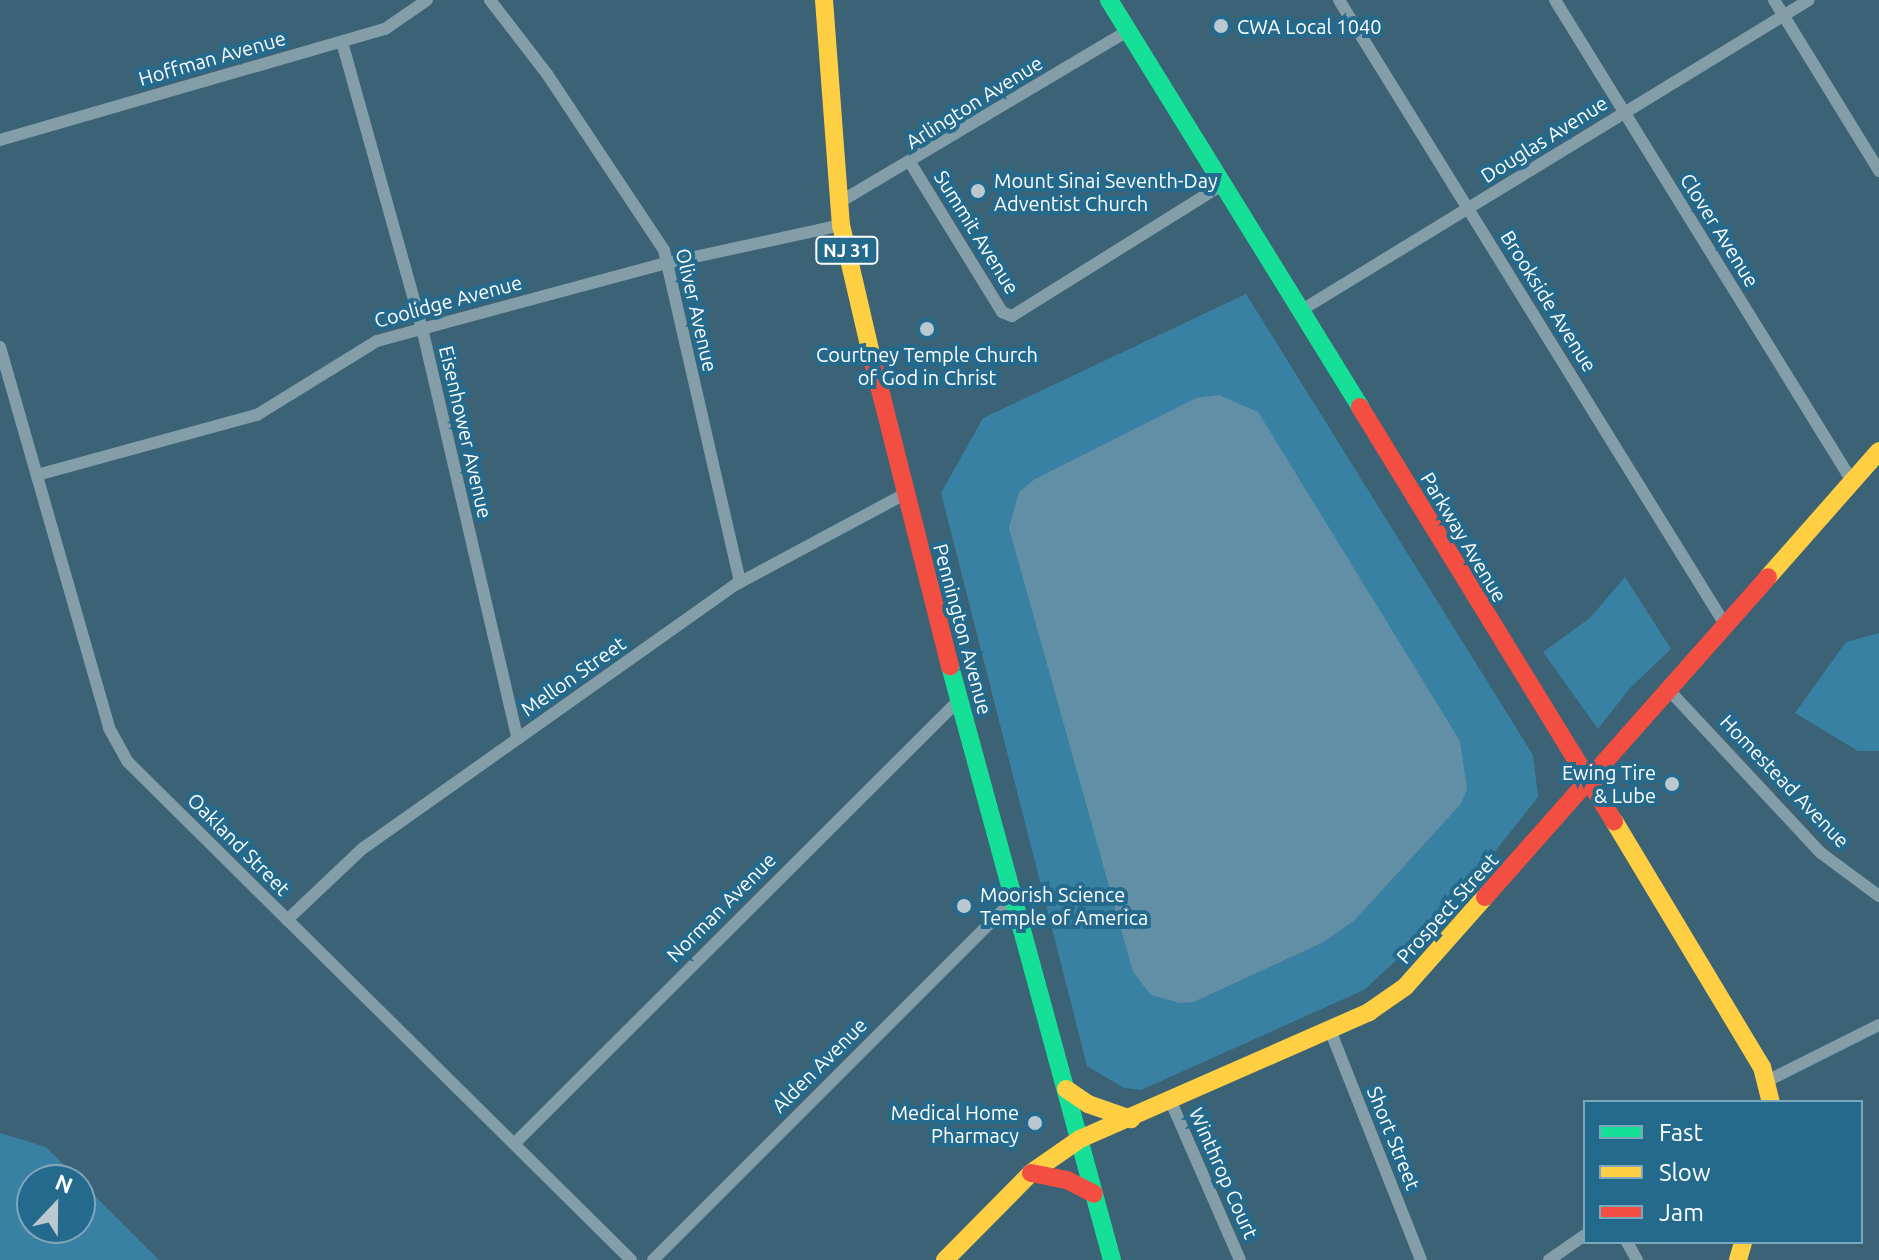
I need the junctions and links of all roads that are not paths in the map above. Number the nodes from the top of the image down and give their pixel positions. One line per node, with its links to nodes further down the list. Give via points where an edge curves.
1 (427, 0): 11 (street, Hoffman Avenue, via 391,26)
2 (490, 0): 20 (street, Oliver Avenue, via 547,74 659,241)
3 (824, 0): 17 (street, Pennington Avenue / NJ 31)
4 (1109, 0): 10 (street, Parkway Avenue)
5 (1339, 0): 18 (street, Brookside Avenue)
6 (1555, 0): 12 (street, Clover Avenue)
7 (1774, 0): 9 (street)
8 (1809, 0): 9 (street, Douglas Avenue)
9 (1783, 15): 12 (street, Douglas Avenue); 15 (street)
10 (1128, 31): 14 (street, Arlington Avenue); 16 (street, Parkway Avenue)
11 (342, 42): 13 (street, Hoffman Avenue); 22 (street, Eisenhower Avenue)
12 (1625, 113): 18 (street, Douglas Avenue); 26 (street, Clover Avenue)
13 (0, 140)
14 (911, 164): 16 (street, Summit Avenue, via 1002,312 1012,316); 17 (street, Arlington Avenue)
15 (1879, 171)
16 (1223, 184): 21 (street, Parkway Avenue)
17 (838, 203): 19 (street, Pennington Avenue / NJ 31)
18 (1468, 209): 21 (street, Douglas Avenue); 29 (street, Brookside Avenue)
19 (841, 225): 20 (street, Coolidge Avenue); 27 (street, Pennington Avenue / NJ 31)
20 (667, 263): 22 (street, Coolidge Avenue); 28 (street, Oliver Avenue)
21 (1300, 311): 33 (street, Parkway Avenue)
22 (422, 328): 25 (street, Coolidge Avenue, via 365,345 257,415); 32 (street, Eisenhower Avenue)
23 (0, 347): 25 (street, Oakland Street)
24 (1879, 451): 26 (street, Prospect Street)
25 (37, 475): 36 (street, Oakland Street, via 116,744)
26 (1852, 481): 29 (street, Prospect Street)
27 (903, 495): 28 (street, Mellon Street); 31 (street, Pennington Avenue / NJ 31)
28 (740, 582): 32 (street, Mellon Street)
29 (1724, 623): 30 (street, Prospect Street)
30 (1667, 688): 33 (street, Prospect Street); 34 (street, Homestead Avenue, via 1821,853)
31 (959, 700): 35 (street, Pennington Avenue / NJ 31); 45 (street, Norman Avenue)
32 (518, 739): 36 (street, Mellon Street, via 362,849)
33 (1586, 780): 38 (street, Prospect Street, via 1431,963 1378,1006); 39 (street, Parkway Avenue)
34 (1879, 896)
35 (1014, 899): 40 (street, Pennington Avenue / NJ 31); 50 (street, Alden Avenue)
36 (287, 920): 45 (street, Oakland Street)
37 (1879, 1025): 39 (street)
38 (1330, 1030): 42 (street, Prospect Street); 54 (street, Short Street)
39 (1767, 1081): 41 (street, Parkway Avenue)
40 (1066, 1089): 43 (street, via 1099,1109); 44 (street, Pennington Avenue / NJ 31)
41 (1770, 1100)
42 (1171, 1102): 43 (street, Prospect Street); 53 (street, Winthrop Court)
43 (1131, 1119): 44 (street, Prospect Street)
44 (1080, 1139): 46 (street, Prospect Street); 47 (street, Pennington Avenue / NJ 31)
45 (514, 1144): 49 (street, Oakland Street)
46 (1031, 1173): 47 (street, via 1067,1180); 51 (street, Prospect Street)
47 (1094, 1194): 52 (street, Pennington Avenue / NJ 31)
48 (1583, 1236): 55 (street)
49 (631, 1260)
50 (653, 1260)
51 (945, 1260)
52 (1112, 1260)
53 (1240, 1260)
54 (1421, 1260)
55 (1549, 1260)

